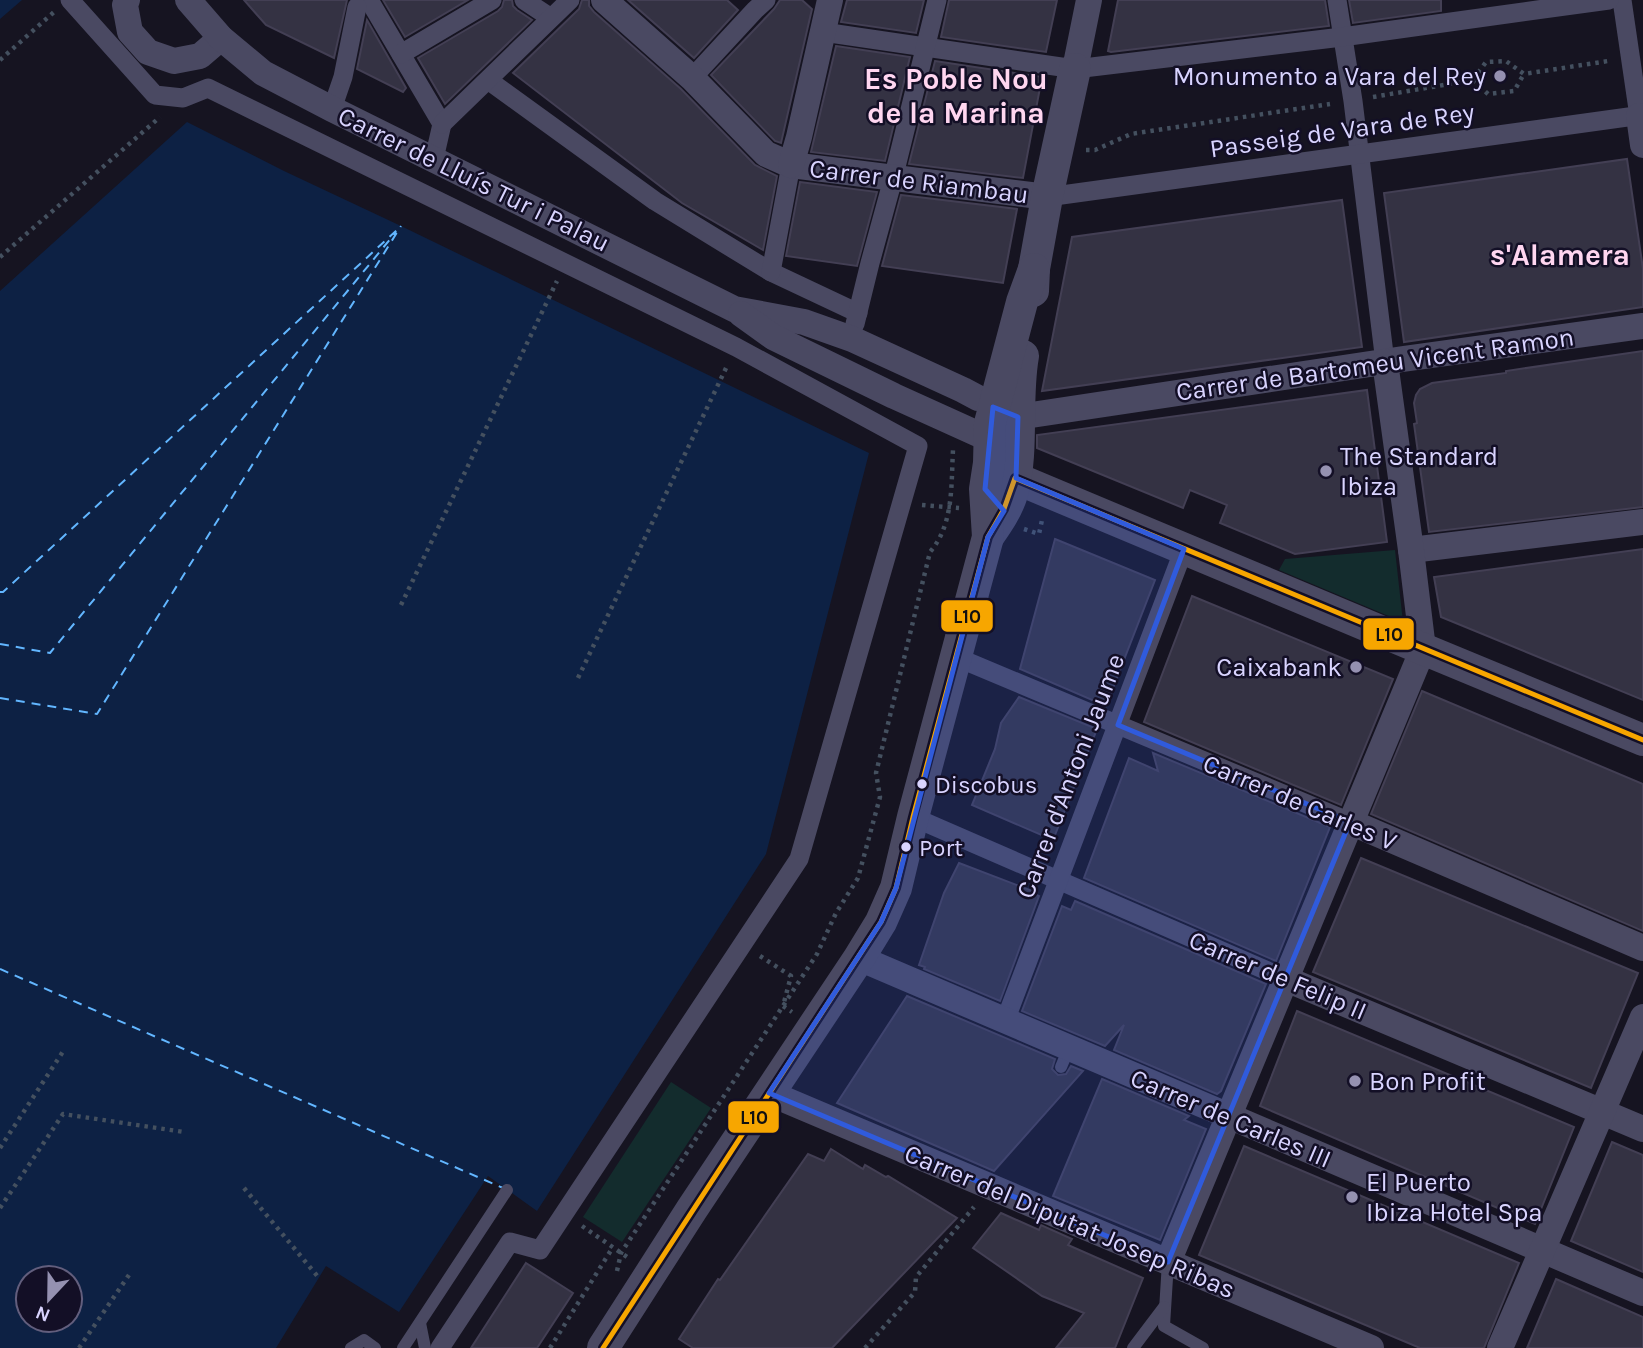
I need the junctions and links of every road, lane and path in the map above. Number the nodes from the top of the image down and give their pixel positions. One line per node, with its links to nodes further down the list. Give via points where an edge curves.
1 (127, 0): 18 (street, via 130,32 148,52 174,61 200,56)
2 (188, 0): 18 (street, Carrer de Lluís Tur i Palau)
3 (492, 0): 20 (street)
4 (524, 0): 16 (street)
5 (570, 0): 16 (street, Carrer de Lluís Tur i Palau)
6 (604, 0): 24 (street)
7 (937, 0): 19 (street)
8 (1089, 0): 22 (street)
9 (1337, 0): 17 (street)
10 (1609, 0): 17 (street)
11 (1622, 0): 29 (street)
12 (366, 3): 20 (street); 28 (street)
13 (755, 3): 24 (street)
14 (64, 4): 21 (path); 27 (street, via 155,95)
15 (825, 10): 19 (street); 34 (street)
16 (551, 18): 25 (street, Carrer de Lluís Tur i Palau)
17 (1342, 37): 22 (street); 32 (street)
18 (221, 38): 28 (street, Carrer de Lluís Tur i Palau, via 263,73)
19 (925, 47): 22 (street); 35 (street)
20 (401, 54): 30 (street)
21 (0, 60)
22 (1075, 69): 36 (street)
23 (1524, 74): 26 (path, Passeig de Vara de Rey, via 1514,91 1488,94)
24 (692, 78): 34 (street, via 766,154)
25 (488, 80): 30 (street, Carrer de Lluís Tur i Palau); 39 (street, via 655,201)
26 (1473, 80)
27 (183, 98): 37 (path); 38 (street, via 208,88)
28 (332, 109): 33 (street, Carrer de Lluís Tur i Palau)
29 (1641, 115): 31 (street); 32 (street, Passeig de Vara de Rey)
30 (442, 124): 33 (street)
31 (1643, 145)
32 (1359, 155): 36 (street, Passeig de Vara de Rey); 45 (street)
33 (434, 159): 40 (street, Carrer de Lluís Tur i Palau)
34 (791, 165): 35 (street, Carrer de Riambau); 39 (street)
35 (893, 179): 36 (street, Carrer de Riambau); 41 (street)
36 (1047, 197): 50 (street, via 1034,269 1005,367)
37 (0, 257)
38 (566, 264): 44 (street); 54 (path)
39 (771, 272): 41 (street)
40 (734, 309): 43 (street, Carrer de Lluís Tur i Palau, via 804,322); 47 (street, Carrer de Lluís Tur i Palau, via 773,337)
41 (858, 313): 43 (street)
42 (1643, 326): 45 (street, Carrer de Bartomeu Vicent Ramon)
43 (852, 339): 46 (street, Carrer de Lluís Tur i Palau); 47 (street, via 855,358 851,366)
44 (736, 347): 57 (path); 63 (street, via 918,446 799,859)
45 (1385, 362): 50 (street, Carrer de Bartomeu Vicent Ramon, via 1108,403); 53 (street)
46 (906, 365): 48 (street, via 890,375); 50 (street, Carrer de Lluís Tur i Palau, via 964,390)
47 (840, 369): 48 (street, Carrer de Lluís Tur i Palau)
48 (894, 396): 50 (street, Carrer de Lluís Tur i Palau)
49 (950, 441): 67 (path, via 950,508 940,541 930,552 876,773 880,797 858,878)
50 (1001, 449): 52 (street); 56 (street, via 999,522 988,537)
51 (1643, 522): 53 (street)
52 (1184, 549): 55 (street); 58 (street, Carrer d'Antoni Jaume)
53 (1411, 550): 55 (street)
54 (401, 605)
55 (1423, 649): 59 (street); 61 (street)
56 (956, 657): 58 (street, Carrer de Carles V); 60 (street)
57 (578, 678)
58 (1118, 725): 61 (street, Carrer de Carles V); 62 (street, Carrer d'Antoni Jaume)
59 (1643, 740)
60 (913, 817): 62 (street, Carrer de Felip II); 65 (street, via 896,888)
61 (1350, 822): 64 (street, Carrer de Carles V); 66 (street)
62 (1058, 880): 66 (street, Carrer de Felip II); 69 (street, Carrer d'Antoni Jaume)
63 (742, 945): 67 (path, via 791,976); 83 (street)
64 (1643, 948)
65 (859, 958): 69 (street, Carrer de Carles III); 70 (street)
66 (1286, 979): 73 (street, Carrer de Felip II); 74 (street)
67 (783, 1006): 70 (path); 80 (path)
68 (1643, 1017): 73 (street)
69 (1005, 1021): 74 (street, Carrer de Carles III, via 1065,1058)
70 (814, 1026): 72 (street)
71 (64, 1050): 77 (path)
72 (769, 1093): 78 (street, Carrer del Diputat Josep Ribas); 88 (street)
73 (1602, 1112): 75 (street, Carrer de Felip II); 85 (street)
74 (1228, 1116): 85 (street, Carrer de Carles III); 86 (street)
75 (1643, 1129)
76 (184, 1132): 82 (path, via 62,1114)
77 (0, 1148)
78 (990, 1187): 86 (street, Carrer del Diputat Josep Ribas); 101 (path, via 916,1277 915,1292)
79 (244, 1188): 89 (path)
80 (664, 1188)
81 (507, 1190): 92 (lane)
82 (0, 1208)
83 (564, 1214): 84 (path); 98 (street, via 540,1250 510,1242)
84 (613, 1247): 88 (path); 99 (path)
85 (1542, 1250): 90 (street, Carrer de Carles III); 105 (street)
86 (1168, 1262): 91 (lane); 104 (street, Carrer del Diputat Josep Ribas)
87 (131, 1272): 93 (path)
88 (652, 1273): 100 (street)
89 (319, 1278)
90 (1643, 1293)
91 (1165, 1306): 102 (lane); 103 (lane, via 1164,1326)
92 (420, 1323): 96 (lane); 97 (lane)
93 (79, 1348)
94 (351, 1348): 95 (lane, via 364,1340)
95 (375, 1348)
96 (403, 1348)
97 (425, 1348)
98 (440, 1348)
99 (550, 1348)
100 (603, 1348)
101 (865, 1348)
102 (1133, 1348)
103 (1203, 1348)
104 (1371, 1348)
105 (1500, 1348)

